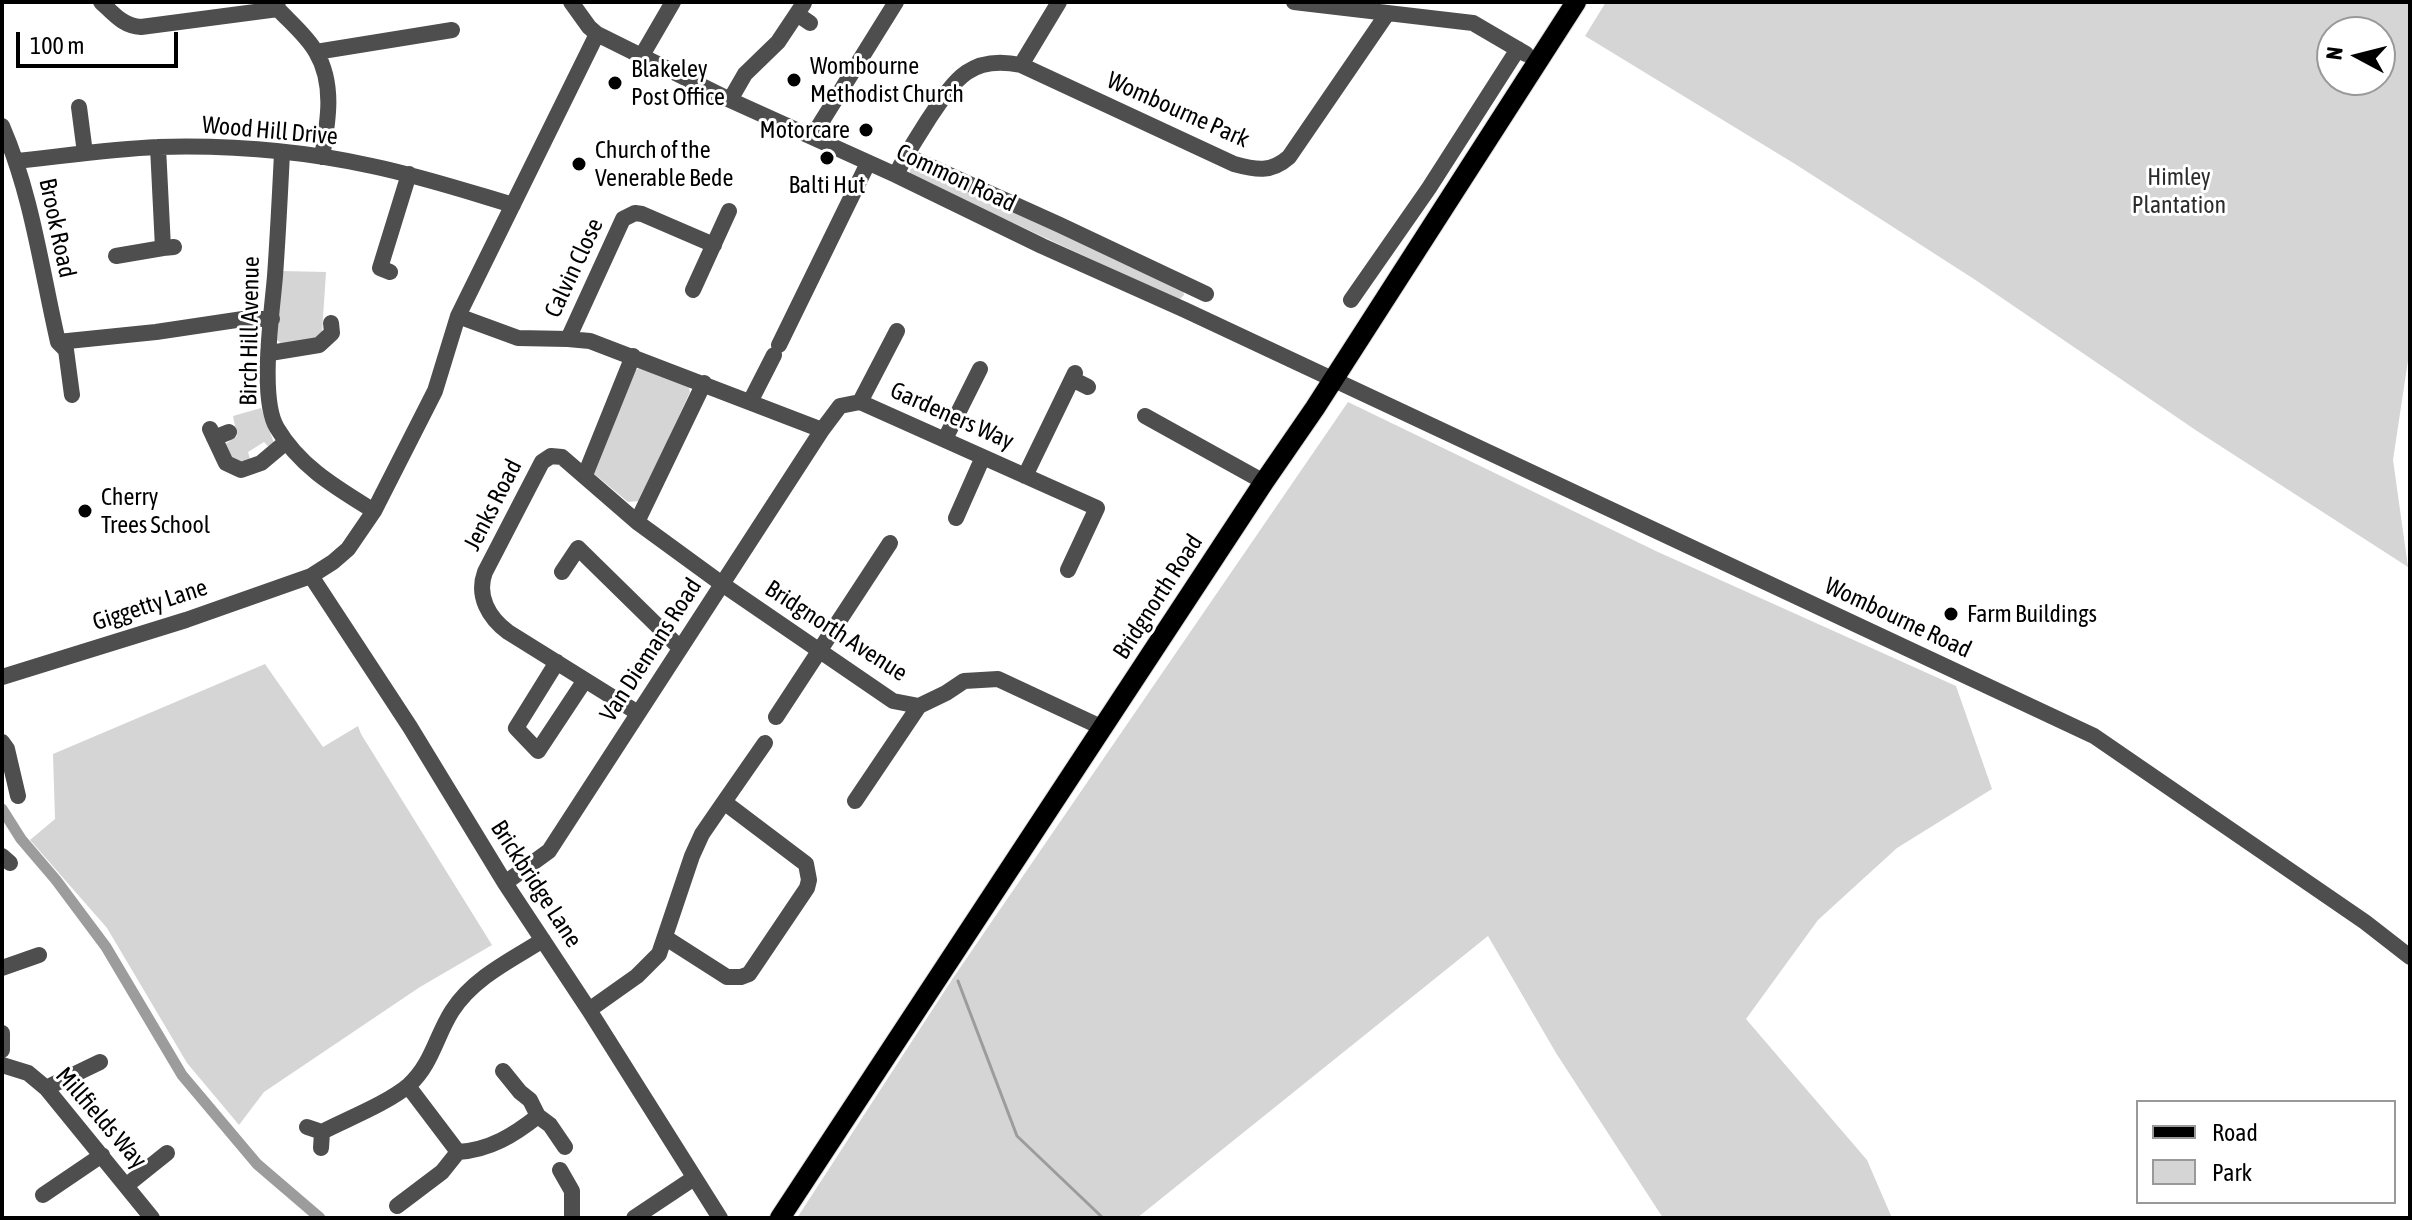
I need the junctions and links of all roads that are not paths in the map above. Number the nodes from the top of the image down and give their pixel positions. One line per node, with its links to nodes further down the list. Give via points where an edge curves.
1 (101, 2): 8 (street, via 131,27)
2 (571, 2): 12 (street, Common Road)
3 (673, 2): 15 (street)
4 (896, 2): 21 (street)
5 (1059, 2): 17 (street)
6 (1294, 2): 10 (street)
7 (1576, 2): 16 (main road, Bridgnorth Road)
8 (278, 5): 14 (street)
9 (804, 13): 18 (street, via 751,66)
10 (1387, 14): 13 (street, via 1473,23); 17 (street, Wombourne Park, via 1289,157 1268,170 1234,164)
11 (452, 30): 14 (street)
12 (597, 34): 15 (street, Common Road); 31 (street, Giggetty Lane)
13 (1518, 49): 16 (street); 33 (street)
14 (316, 52): 26 (street, via 328,87)
15 (641, 57): 18 (street, Common Road)
16 (1538, 61): 35 (main road, Bridgnorth Road)
17 (1021, 65): 25 (street, Wombourne Park, via 994,62 960,75)
18 (730, 100): 21 (street, Common Road)
19 (79, 107): 23 (street)
20 (2, 126): 27 (street, Brook Road)
21 (812, 137): 28 (street, Common Road)
22 (158, 147): 23 (street, Wood Hill Drive); 24 (street, Wood Hill Drive); 36 (street, via 168,248)
23 (85, 153): 27 (street, Wood Hill Drive)
24 (282, 153): 26 (street, Wood Hill Drive); 42 (street, Birch Hill Avenue)
25 (905, 155): 30 (street, Wombourne Park); 40 (street, Common Road, via 1200,292)
26 (322, 157): 29 (street, Wood Hill Drive)
27 (17, 161): 46 (street, Brook Road)
28 (868, 163): 30 (street, Common Road); 54 (street)
29 (409, 174): 31 (street, Wood Hill Drive); 37 (street, via 380,268)
30 (896, 175): 40 (street, Common Road)
31 (513, 205): 41 (street, Giggetty Lane)
32 (729, 211): 34 (street)
33 (1397, 233): 35 (street); 39 (street)
34 (714, 245): 38 (street); 45 (street, Calvin Close, via 642,214 623,219)
35 (1419, 248): 50 (main road, Bridgnorth Road)
36 (116, 256)
37 (390, 272)
38 (693, 290)
39 (1351, 300)
40 (1185, 310): 50 (street, Common Road)
41 (458, 316): 45 (street, via 518,338); 67 (street, Giggetty Lane, via 435,391)
42 (272, 319): 46 (street); 47 (street, Birch Hill Avenue)
43 (331, 323): 47 (street, via 332,333 319,345)
44 (897, 331): 55 (street)
45 (568, 339): 48 (street)
46 (58, 342): 53 (street, Brook Road, via 66,350)
47 (270, 353): 61 (street, Birch Hill Avenue, via 270,409)
48 (633, 356): 51 (street); 64 (street)
49 (981, 377): 60 (street)
50 (1332, 380): 66 (main road, Bridgnorth Road); 93 (street, Wombourne Road, via 2094,736)
51 (704, 383): 54 (street); 69 (street)
52 (1088, 387): 65 (street, via 1074,376)
53 (72, 395)
54 (750, 402): 58 (street)
55 (860, 402): 58 (street, Gardeners Way, via 840,406); 60 (street, Gardeners Way)
56 (1145, 416): 57 (street)
57 (1163, 426): 62 (street); 66 (street)
58 (822, 430): 74 (street, Van Diemans Road)
59 (218, 433): 61 (street, via 226,463 241,470 261,463)
60 (945, 439): 63 (street, Gardeners Way)
61 (286, 442): 67 (street, Birch Hill Avenue, via 314,473)
62 (1155, 442)
63 (983, 457): 65 (street, Gardeners Way); 68 (street)
64 (585, 475): 69 (street, Jenks Road); 77 (street, Jenks Road, via 562,457 542,462 482,580 483,598 497,624)
65 (1025, 476): 71 (street, Gardeners Way, via 1097,508)
66 (1264, 482): 83 (main road, Bridgnorth Road)
67 (374, 511): 73 (street, Giggetty Lane, via 348,549)
68 (963, 514)
69 (637, 522): 74 (street, Jenks Road)
70 (890, 543): 76 (street)
71 (1066, 561)
72 (562, 572): 75 (street, via 578,548)
73 (311, 576): 78 (street, Giggetty Lane); 89 (street, Brickbridge Lane)
74 (722, 584): 75 (street, Van Diemans Road); 76 (street, Bridgnorth Avenue)
75 (680, 648): 81 (street, Van Diemans Road)
76 (820, 652): 80 (street, Bridgnorth Avenue, via 893,701); 82 (street)
77 (557, 662): 79 (street, Jenks Road); 79 (street, via 516,728 538,751)
78 (2, 677)
79 (585, 680): 81 (street, Jenks Road)
80 (919, 706): 83 (street, Bridgnorth Avenue, via 964,681 998,679); 87 (street)
81 (638, 713): 89 (street, Van Diemans Road, via 549,851)
82 (776, 717)
83 (1103, 728): 118 (main road, Bridgnorth Road)
84 (2, 742): 86 (street)
85 (765, 743): 88 (street, via 762,763)
86 (18, 796)
87 (855, 801)
88 (724, 802): 90 (street, via 692,856); 90 (street, via 806,864 807,888 749,974 741,977 727,977)
89 (505, 883): 91 (street, Brickbridge Lane)
90 (666, 938): 95 (street, via 649,966)
91 (543, 940): 95 (street, Brickbridge Lane); 101 (street, via 465,993 429,1061)
92 (39, 955): 94 (street)
93 (2410, 957)
94 (2, 968)
95 (589, 1010): 110 (street, Brickbridge Lane)
96 (2, 1033): 97 (street)
97 (2, 1050)
98 (2, 1065): 102 (street, Millfields Way, via 28,1073)
99 (92, 1070): 102 (street)
100 (503, 1071): 103 (street)
101 (408, 1086): 104 (street); 106 (street)
102 (46, 1088): 107 (street, Millfields Way)
103 (538, 1116): 105 (street); 106 (street, via 510,1137)
104 (317, 1136)
105 (565, 1147)
106 (458, 1152): 113 (street, via 442,1172)
107 (102, 1155): 111 (street, Millfields Way); 112 (street)
108 (163, 1162): 111 (street)
109 (568, 1176): 115 (street)
110 (694, 1178): 116 (street); 117 (street, Brickbridge Lane)
111 (127, 1185): 114 (street, Millfields Way)
112 (43, 1195)
113 (394, 1207)
114 (152, 1218)
115 (572, 1218)
116 (634, 1218)
117 (720, 1218)
118 (780, 1218)

